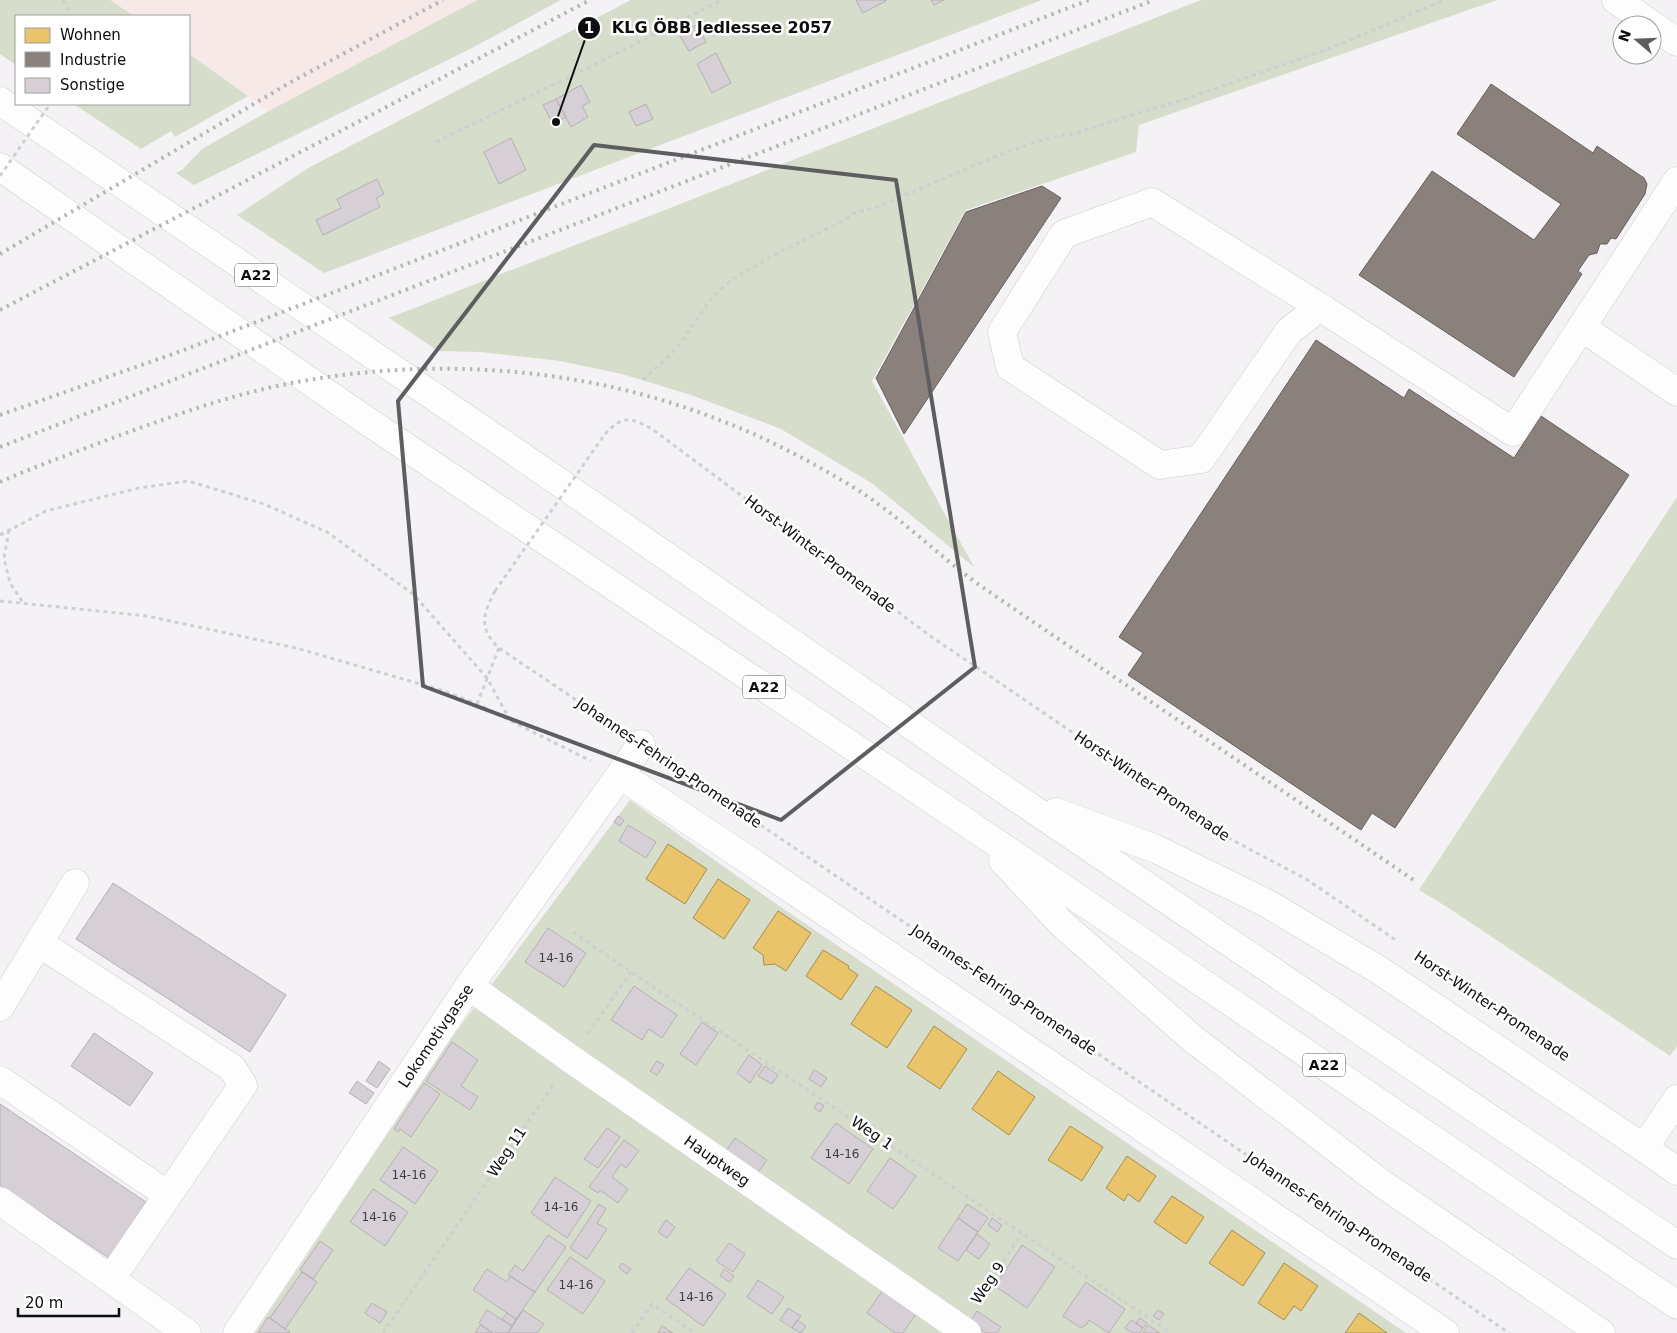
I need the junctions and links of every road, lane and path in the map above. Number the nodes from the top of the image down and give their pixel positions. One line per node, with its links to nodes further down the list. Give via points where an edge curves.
1 (63, 0): 5 (path)
2 (722, 0): 9 (path)
3 (1444, 0): 15 (path, via 1332,48 1180,101 1073,134 1051,137 999,155 877,207 854,213 734,278 711,299 677,348)
4 (1616, 0): 6 (main road)
5 (71, 15)
6 (1677, 42)
7 (0, 101): 27 (main road, A22, via 536,465)
8 (49, 105): 11 (path, bridge)
9 (436, 142)
10 (0, 167): 28 (main road, A22, via 373,425)
11 (0, 176)
12 (1677, 181): 14 (main road)
13 (1320, 307): 13 (main road, via 1289,331 1201,459 1160,465 1010,366 1002,332 1064,234 1152,202); 14 (main road, via 1513,432)
14 (1581, 327): 16 (main road)
15 (643, 380)
16 (1677, 392)
17 (10, 530): 18 (path); 20 (path, via 4,558 10,584); 22 (path, via 46,511 139,488 188,481 264,504 327,532 413,594)
18 (0, 535)
19 (0, 602): 20 (path)
20 (24, 604): 23 (path, via 148,616 296,648 441,690)
21 (499, 648): 22 (path); 25 (path, Johannes-Fehring-Promenade); 32 (path, Horst-Winter-Promenade, bridge, via 489,639 484,626 486,608 495,591 605,434 616,422 640,422 929,635 1225,836 1306,879)
22 (487, 678): 23 (path); 24 (path)
23 (477, 704): 24 (path)
24 (510, 721): 26 (path)
25 (640, 744): 26 (main road, Lokomotivgasse); 55 (path, Johannes-Fehring-Promenade)
26 (620, 775): 34 (main road, Lokomotivgasse); 54 (main road)
27 (1015, 797): 39 (main road, via 1156,849 1268,904 1379,970); 44 (main road, A22)
28 (970, 826): 46 (main road, A22); 56 (main road, via 1062,924 1193,1039 1382,1183)
29 (75, 883): 31 (main road)
30 (573, 932): 33 (path, Weg 1)
31 (39, 943): 35 (main road); 41 (main road, via 232,1068 243,1085)
32 (1403, 946)
33 (631, 972): 36 (path, Weg 11); 43 (path, Weg 1)
34 (469, 986): 36 (main road, Hauptweg); 49 (main road, Lokomotivgasse)
35 (0, 1007)
36 (571, 1060): 47 (main road, Hauptweg); 50 (path, Weg 11)
37 (0, 1080): 41 (main road)
38 (1677, 1099): 39 (main road)
39 (1644, 1148): 40 (main road)
40 (1677, 1171)
41 (168, 1195): 45 (main road)
42 (0, 1201): 45 (main road)
43 (1022, 1234): 47 (path, Weg 9); 53 (path, Weg 1)
44 (1677, 1245)
45 (111, 1279): 48 (main road)
46 (1677, 1305)
47 (963, 1330)
48 (187, 1333)
49 (237, 1333)
50 (383, 1333)
51 (632, 1333): 52 (path, via 652,1304)
52 (695, 1333)
53 (1171, 1333)
54 (1445, 1333)
55 (1509, 1333)
56 (1600, 1333)

